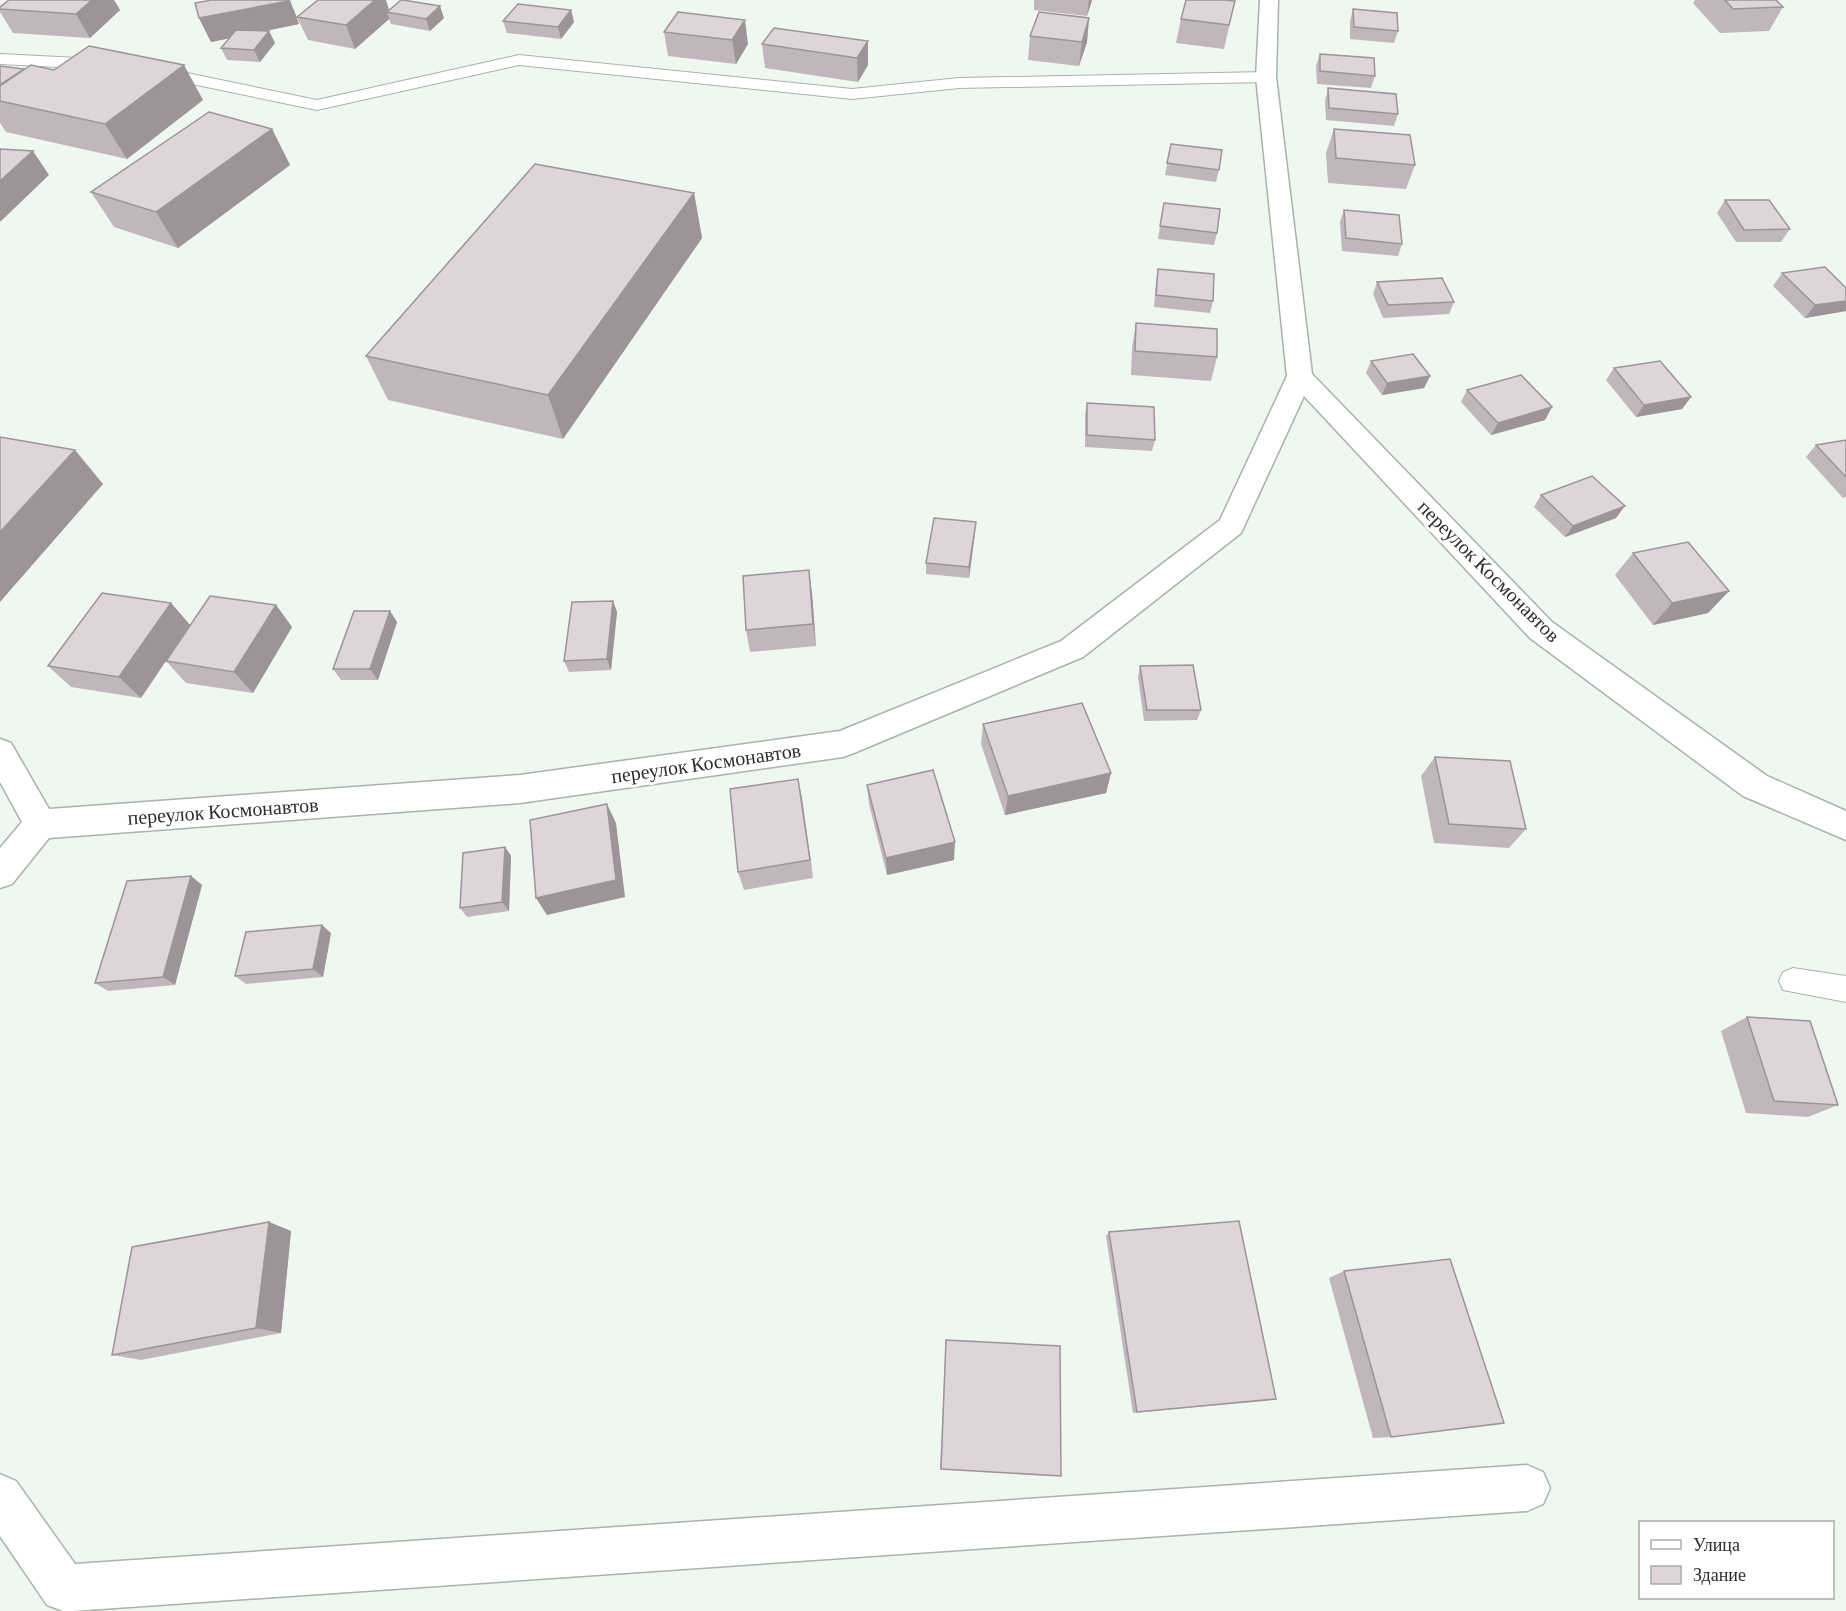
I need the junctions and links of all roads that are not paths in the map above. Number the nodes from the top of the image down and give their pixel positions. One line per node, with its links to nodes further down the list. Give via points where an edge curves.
1 (1269, 0): 5 (street)
2 (0, 59): 3 (lane)
3 (114, 65)
4 (148, 70): 5 (lane, via 317,105 519,60 852,94 959,83)
5 (1266, 77): 6 (street)
6 (1300, 376): 8 (street, переулок Космонавтов, via 1231,526 1072,649 843,744 520,789); 9 (street, переулок Космонавтов, via 1541,630 1755,786)
7 (0, 752): 8 (street)
8 (40, 825): 10 (street)
9 (1846, 826)
10 (0, 873)
11 (1793, 981): 12 (lane)
12 (1846, 989)
13 (1527, 1488): 14 (street, via 64,1588)
14 (0, 1497)

